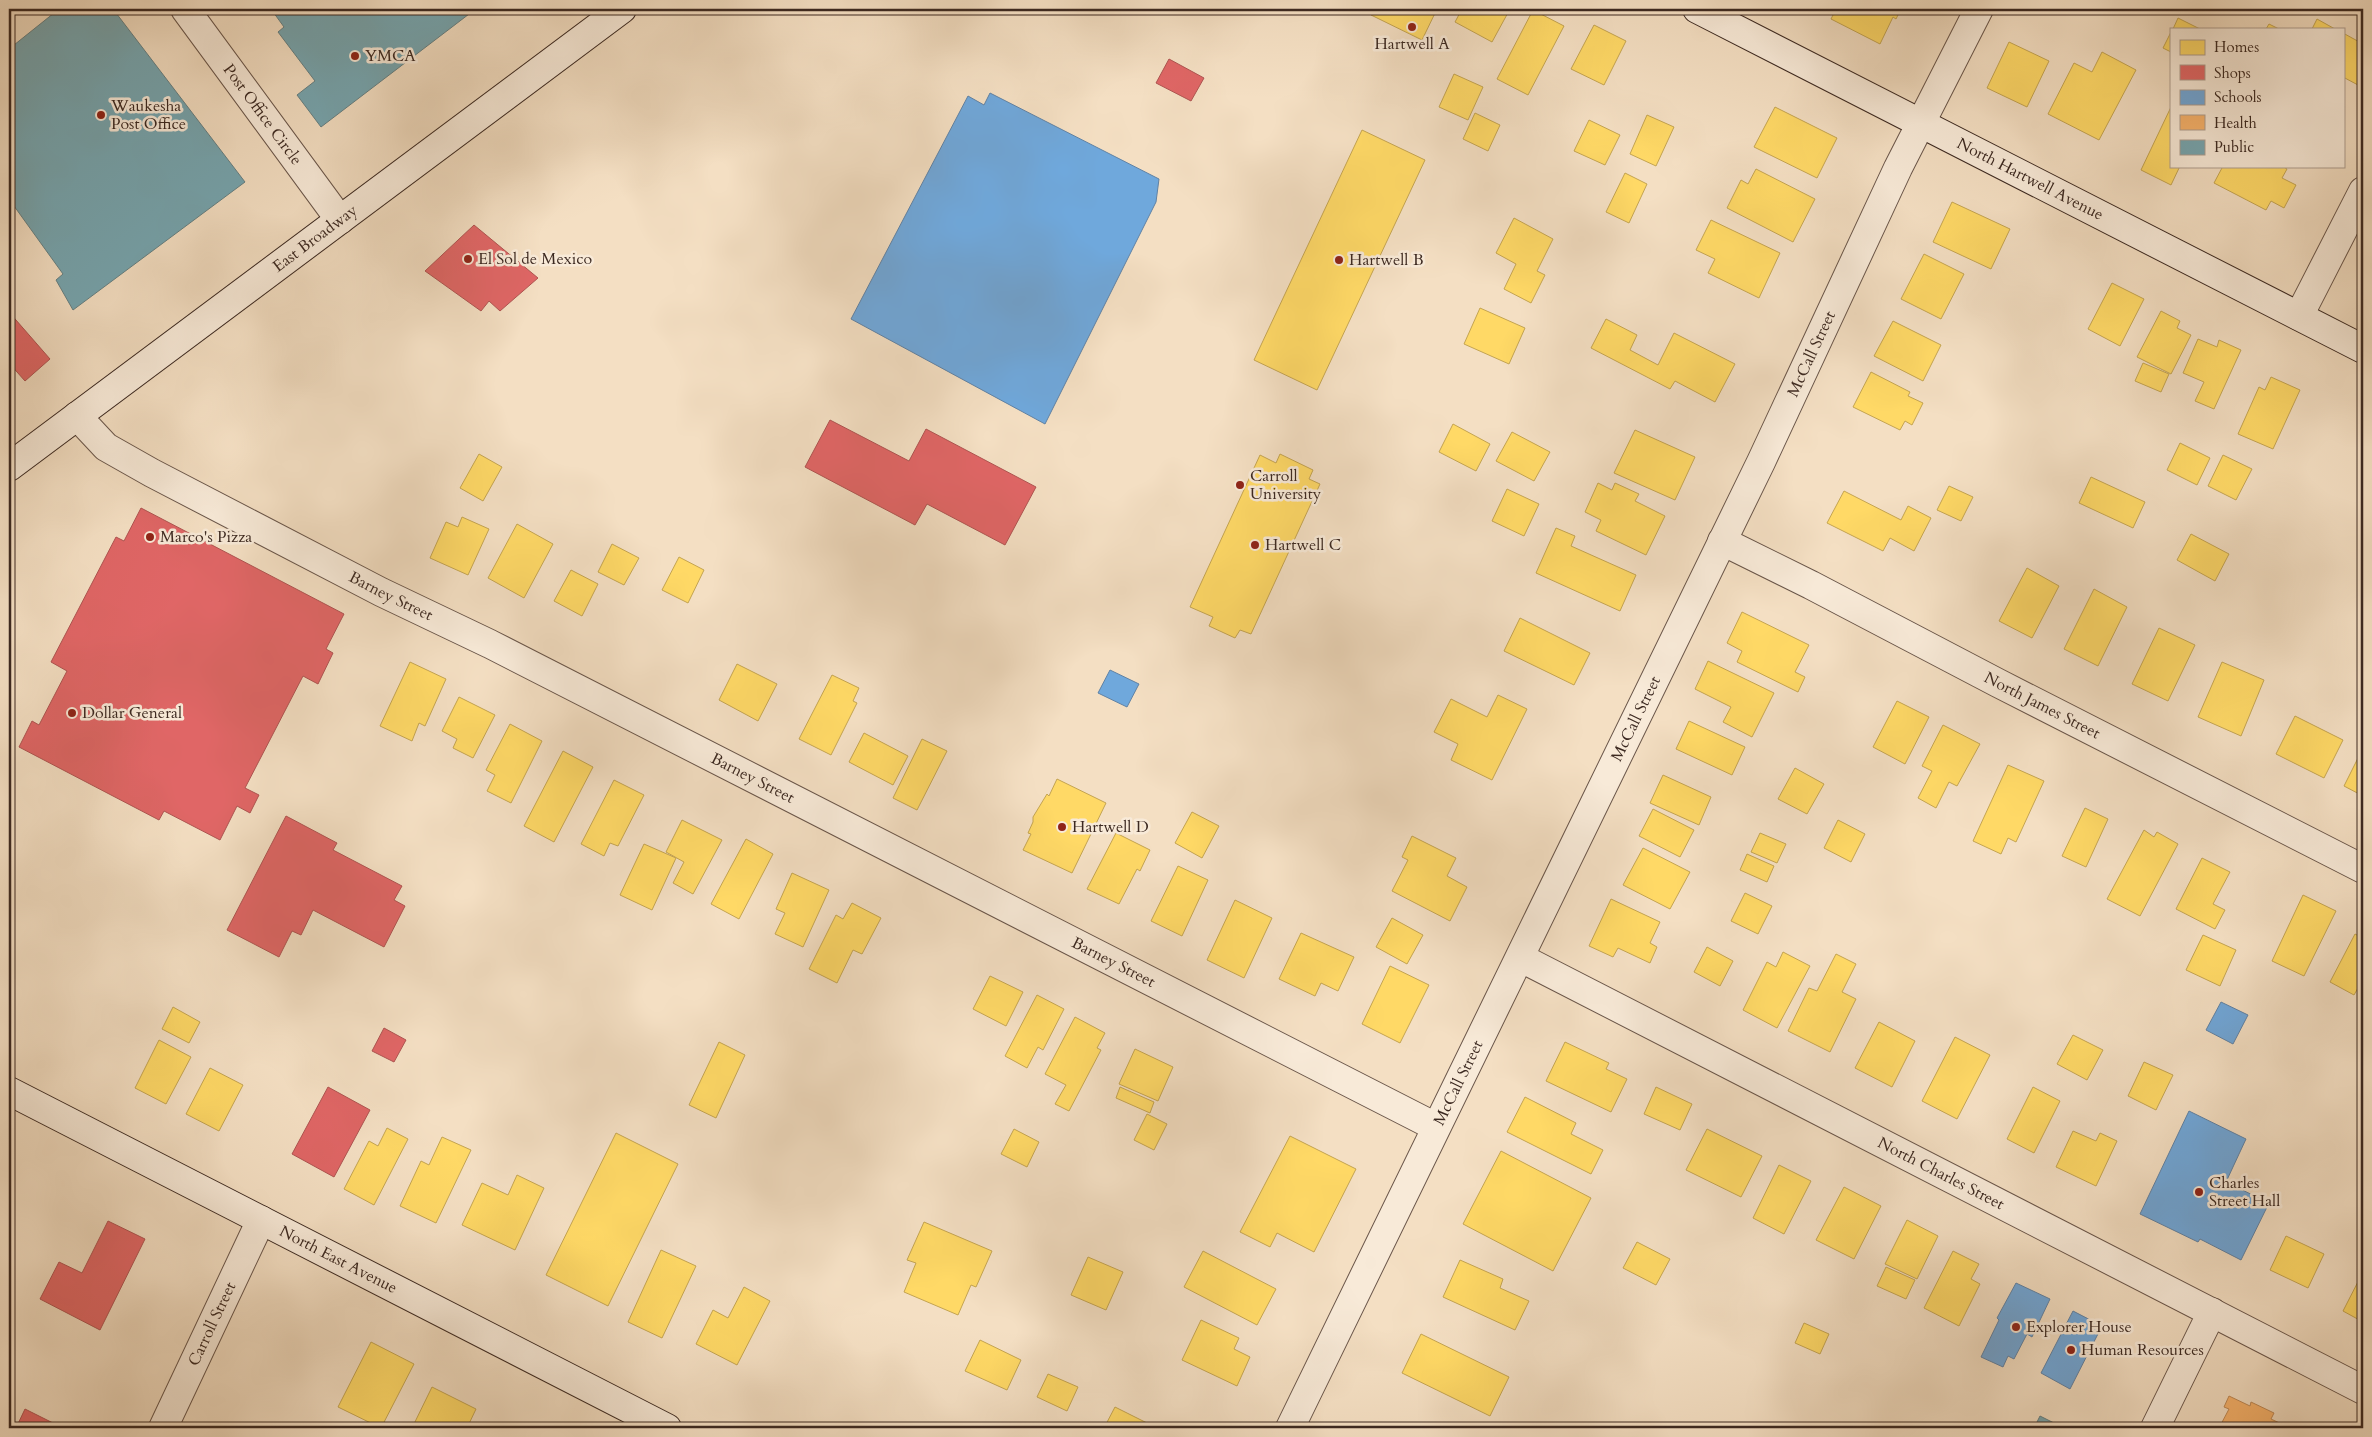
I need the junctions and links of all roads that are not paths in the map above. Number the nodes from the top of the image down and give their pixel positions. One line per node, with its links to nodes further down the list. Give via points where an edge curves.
1 (185, 9): 7 (street, Post Office Circle)
2 (622, 9): 7 (street, East Broadway)
3 (1697, 9): 5 (street, North Hartwell Avenue)
4 (1979, 9): 5 (street, McCall Street)
5 (1921, 124): 8 (street, North Hartwell Avenue); 12 (street, McCall Street)
6 (2363, 191): 8 (street)
7 (340, 220): 10 (street, East Broadway)
8 (2299, 316): 9 (street, North Hartwell Avenue)
9 (2363, 349)
10 (77, 416): 11 (street, East Broadway); 16 (street, Barney Street, via 106,447 152,473)
11 (9, 467)
12 (1722, 542): 13 (street, North James Street); 14 (street, McCall Street)
13 (2363, 868)
14 (1521, 958): 16 (street, McCall Street); 18 (street, North Charles Street)
15 (9, 1091): 17 (street, North East Avenue)
16 (1436, 1127): 22 (street, McCall Street)
17 (261, 1220): 20 (street, North East Avenue); 21 (street, Carroll Street)
18 (2212, 1312): 19 (street, North Charles Street); 23 (street)
19 (2363, 1390)
20 (663, 1427)
21 (163, 1428)
22 (1290, 1428)
23 (2155, 1428)

